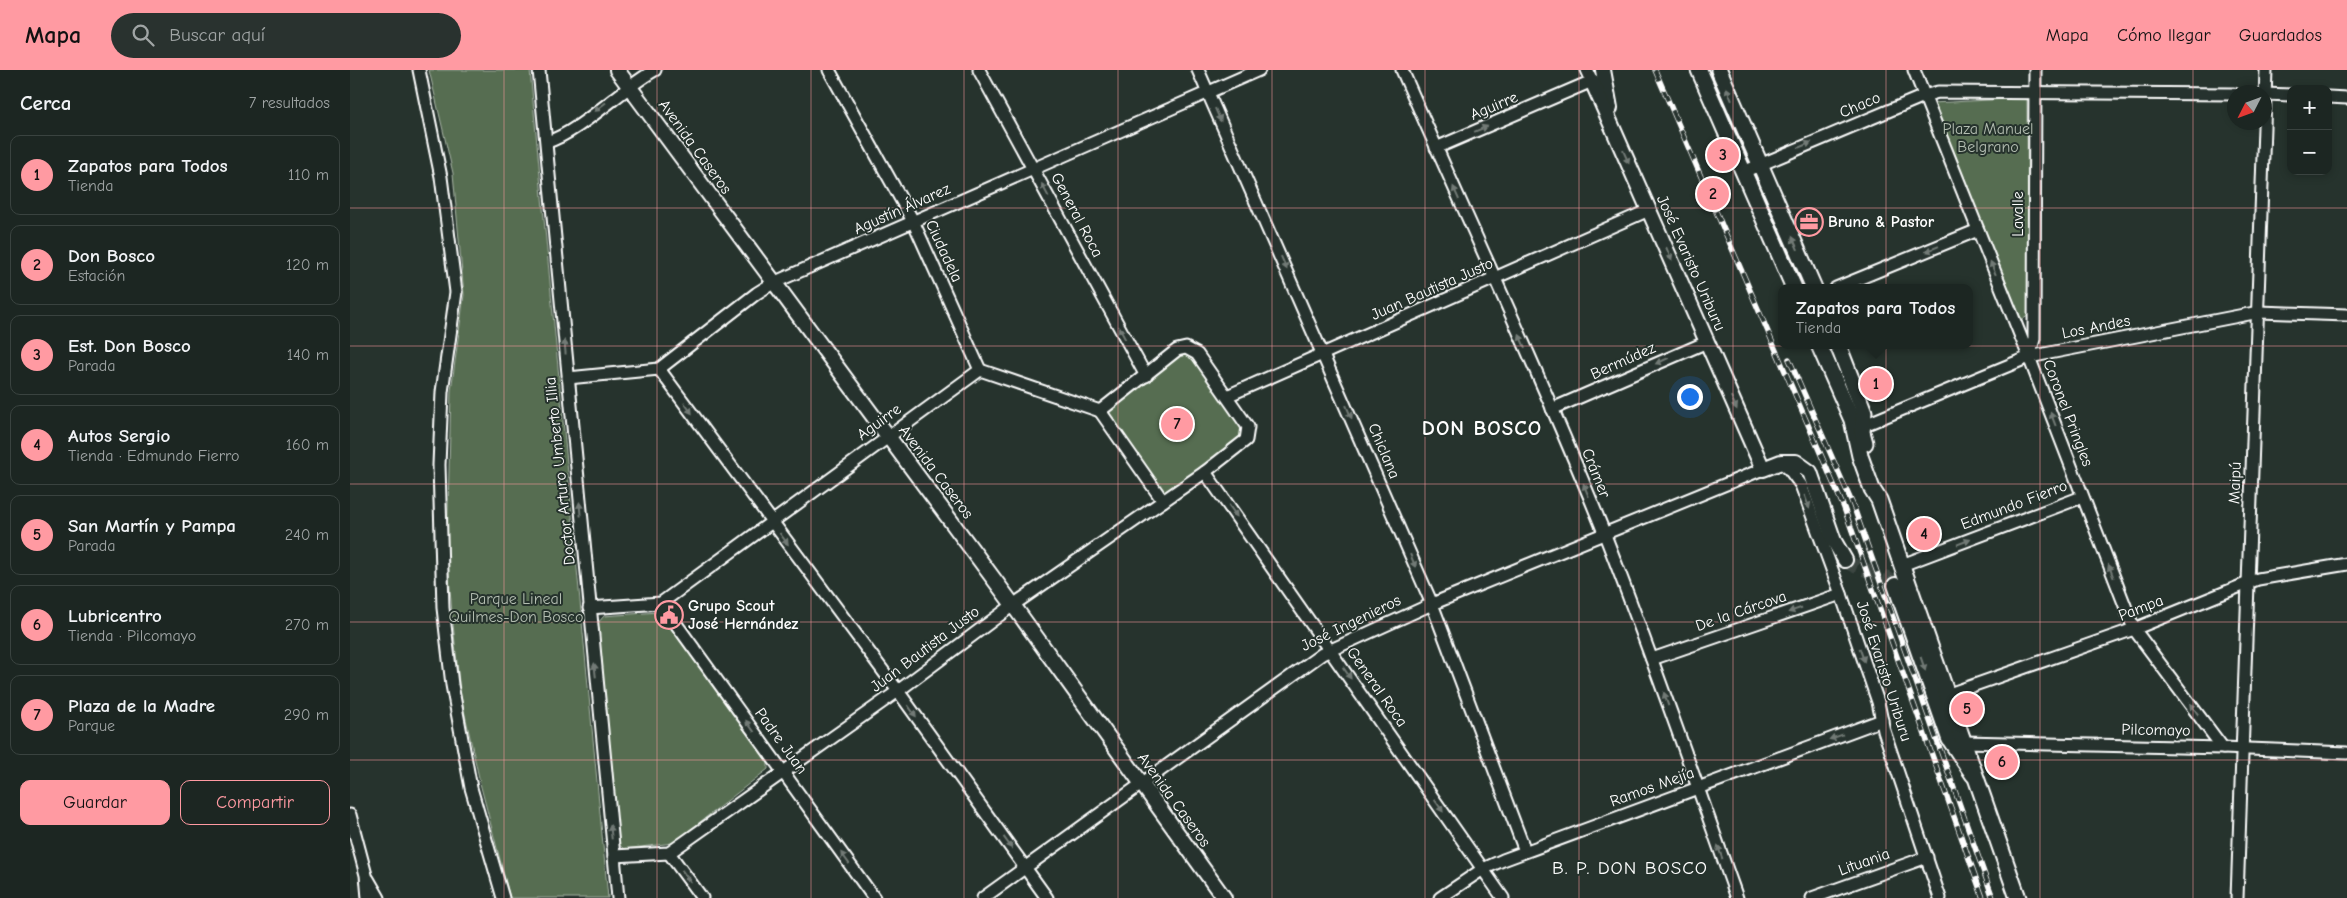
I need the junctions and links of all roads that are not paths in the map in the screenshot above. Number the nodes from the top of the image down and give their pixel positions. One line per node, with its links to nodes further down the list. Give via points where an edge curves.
1 (419, 70): 102 (street, via 440,168 456,292 442,392 439,465 439,536 445,633 471,788)
2 (539, 70): 29 (street, Doctor Arturo Umberto Illia)
3 (616, 70): 18 (street, Avenida Caseros)
4 (655, 70): 18 (street)
5 (829, 70): 35 (street, Ciudadela)
6 (979, 70): 32 (street, General Roca)
7 (1198, 70): 20 (street, Chiclana)
8 (1259, 70): 20 (street, Agustín Álvarez)
9 (1402, 70): 30 (street, Crámer)
10 (1603, 70): 27 (street)
11 (1699, 70): 33 (main road)
12 (1719, 70): 31 (main road, one-way to 12)
13 (1914, 70): 24 (street, Coronel Pringles)
14 (2035, 70): 19 (street, Lavalle)
15 (2266, 70): 17 (street, Maipú)
16 (1590, 76): 27 (street, José Evaristo Uriburu); 30 (street, Aguirre, one-way to 16)
17 (2265, 85)
18 (628, 86): 29 (street, one-way to 29, via 562,137); 38 (street, Avenida Caseros)
19 (2034, 91): 21 (street, Chaco); 24 (street, Chaco, via 1938,92); 49 (street, Lavalle, via 2034,339)
20 (1208, 92): 32 (street, Agustín Álvarez); 48 (street, Chiclana, one-way to 48)
21 (2227, 94)
22 (2272, 94): 23 (street)
23 (2287, 95)
24 (1924, 96): 31 (street, Chaco, one-way to 24); 36 (street, Coronel Pringles)
25 (2332, 97): 26 (street)
26 (2347, 98)
27 (1612, 125): 34 (street, José Evaristo Uriburu, one-way to 34)
28 (2264, 130): 42 (street, Maipú)
29 (546, 142): 53 (street, Doctor Arturo Umberto Illia, one-way to 29)
30 (1436, 148): 37 (street, Crámer, one-way to 30)
31 (1760, 164): 33 (street, Chaco); 40 (main road, one-way to 31)
32 (1034, 169): 35 (street, Agustín Álvarez); 52 (street, General Roca, one-way to 32)
33 (1743, 172): 39 (main road)
34 (1649, 210): 37 (street, Juan Bautista Justo); 44 (street, José Evaristo Uriburu, one-way to 44)
35 (913, 221): 38 (street, Agustín Álvarez); 51 (street, Ciudadela)
36 (1978, 230): 41 (street, one-way to 41); 49 (street, Coronel Pringles, one-way to 36)
37 (1494, 280): 48 (street, Juan Bautista Justo); 56 (street, Crámer, one-way to 37)
38 (774, 283): 50 (street, Agustín Álvarez); 59 (street, Avenida Caseros)
39 (1792, 284)
40 (1812, 284)
41 (1846, 284)
42 (2259, 312): 43 (street, Los Andes); 49 (street, Los Andes); 72 (street, Maipú)
43 (2347, 315)
44 (1707, 342): 56 (street, Bermúdez, one-way to 56); 61 (street, José Evaristo Uriburu, one-way to 61)
45 (1821, 349): 64 (main road, via 1852,420 1860,456)
46 (1829, 349): 55 (main road, via 1848,396)
47 (1840, 349): 55 (main road)
48 (1324, 355): 54 (street, Juan Bautista Justo); 76 (street, Chiclana, one-way to 76)
49 (2029, 357): 58 (street, Los Andes); 63 (street, Coronel Pringles, one-way to 49)
50 (659, 369): 53 (street); 66 (street, one-way to 66)
51 (980, 370): 57 (street); 59 (street, Aguirre)
52 (1146, 376): 54 (street, via 1178,350 1192,349); 57 (street)
53 (568, 378): 77 (street, Doctor Arturo Umberto Illia, one-way to 53)
54 (1227, 396): 62 (street, Juan Bautista Justo, via 1248,428 1246,440)
55 (1862, 404): 58 (main road, via 1865,416)
56 (1552, 409): 67 (street, Crámer, one-way to 56)
57 (1100, 412): 65 (street)
58 (1862, 426): 64 (main road, via 1879,481)
59 (887, 436): 66 (street, Aguirre); 75 (street, Avenida Caseros)
60 (1782, 462): 61 (street, José Ingenieros); 68 (street, via 1796,462 1810,472 1834,541); 73 (street, José Evaristo Uriburu, one-way to 73, via 1801,485)
61 (1763, 469): 67 (street, José Ingenieros)
62 (1205, 472): 65 (street, Juan Bautista Justo); 79 (street, General Roca, one-way to 79)
63 (2082, 497): 70 (street, Edmundo Fierro, one-way to 63); 78 (street, Coronel Pringles, one-way to 63)
64 (1879, 500): 70 (main road)
65 (1163, 501): 75 (street, Juan Bautista Justo)
66 (772, 522): 74 (street, Aguirre); 81 (street, one-way to 81)
67 (1605, 535): 76 (street, José Ingenieros); 80 (street, Crámer)
68 (1845, 560)
69 (2347, 564): 72 (street, Pampa)
70 (1902, 565): 82 (main road)
71 (1895, 584): 89 (street, one-way to 89, via 1949,739)
72 (2247, 584): 78 (street, Pampa); 86 (street, Maipú)
73 (1841, 594): 80 (street, De la Cárcova, one-way to 80); 83 (street, José Evaristo Uriburu, one-way to 83)
74 (661, 603): 77 (street); 88 (street, Padre Juan, one-way to 74)
75 (1013, 604): 81 (street, Juan Bautista Justo); 90 (street, Avenida Caseros)
76 (1432, 604): 79 (street, José Ingenieros); 93 (street, Chiclana)
77 (589, 608): 95 (street, Doctor Arturo Umberto Illia, one-way to 77)
78 (2134, 629): 82 (street, Pampa); 85 (street, Coronel Pringles, one-way to 78)
79 (1330, 649): 90 (street, José Ingenieros); 98 (street, General Roca, one-way to 98)
80 (1652, 658): 91 (street, Crámer, one-way to 80)
81 (898, 691): 88 (street, Juan Bautista Justo); 97 (street, one-way to 97)
82 (1948, 694): 84 (main road)
83 (1882, 720): 91 (street, Ramos Mejía, one-way to 91); 96 (street, José Evaristo Uriburu)
84 (1964, 742): 85 (street, Pilcomayo); 89 (main road)
85 (2224, 748): 86 (street, Pilcomayo)
86 (2241, 749): 87 (street, Pilcomayo); 115 (street, Maipú)
87 (2347, 753)
88 (783, 771): 94 (street, Juan Bautista Justo); 105 (street, Padre Juan, one-way to 88)
89 (1977, 780): 114 (main road)
90 (1140, 783): 97 (street, José Ingenieros); 108 (street, Avenida Caseros)
91 (1698, 788): 93 (street, Ramos Mejía); 111 (street, Crámer, one-way to 91)
92 (350, 815): 99 (street)
93 (1525, 851): 98 (street, Ramos Mejía)
94 (669, 853): 95 (street); 104 (street, one-way to 104)
95 (614, 856): 103 (street, Doctor Arturo Umberto Illia)
96 (1927, 857): 112 (street, Lituania); 113 (street, José Evaristo Uriburu)
97 (1025, 867): 106 (street, José Ingenieros); 107 (street)
98 (1483, 870): 109 (street, Ramos Mejía); 110 (street, General Roca)
99 (366, 875): 100 (street); 101 (street)
100 (368, 898)
101 (379, 898)
102 (503, 898)
103 (618, 898)
104 (702, 898)
105 (874, 898)
106 (983, 898)
107 (1047, 898)
108 (1224, 898)
109 (1440, 898)
110 (1503, 898)
111 (1737, 898)
112 (1812, 898)
113 (1940, 898)
114 (2018, 898)
115 (2237, 898)

